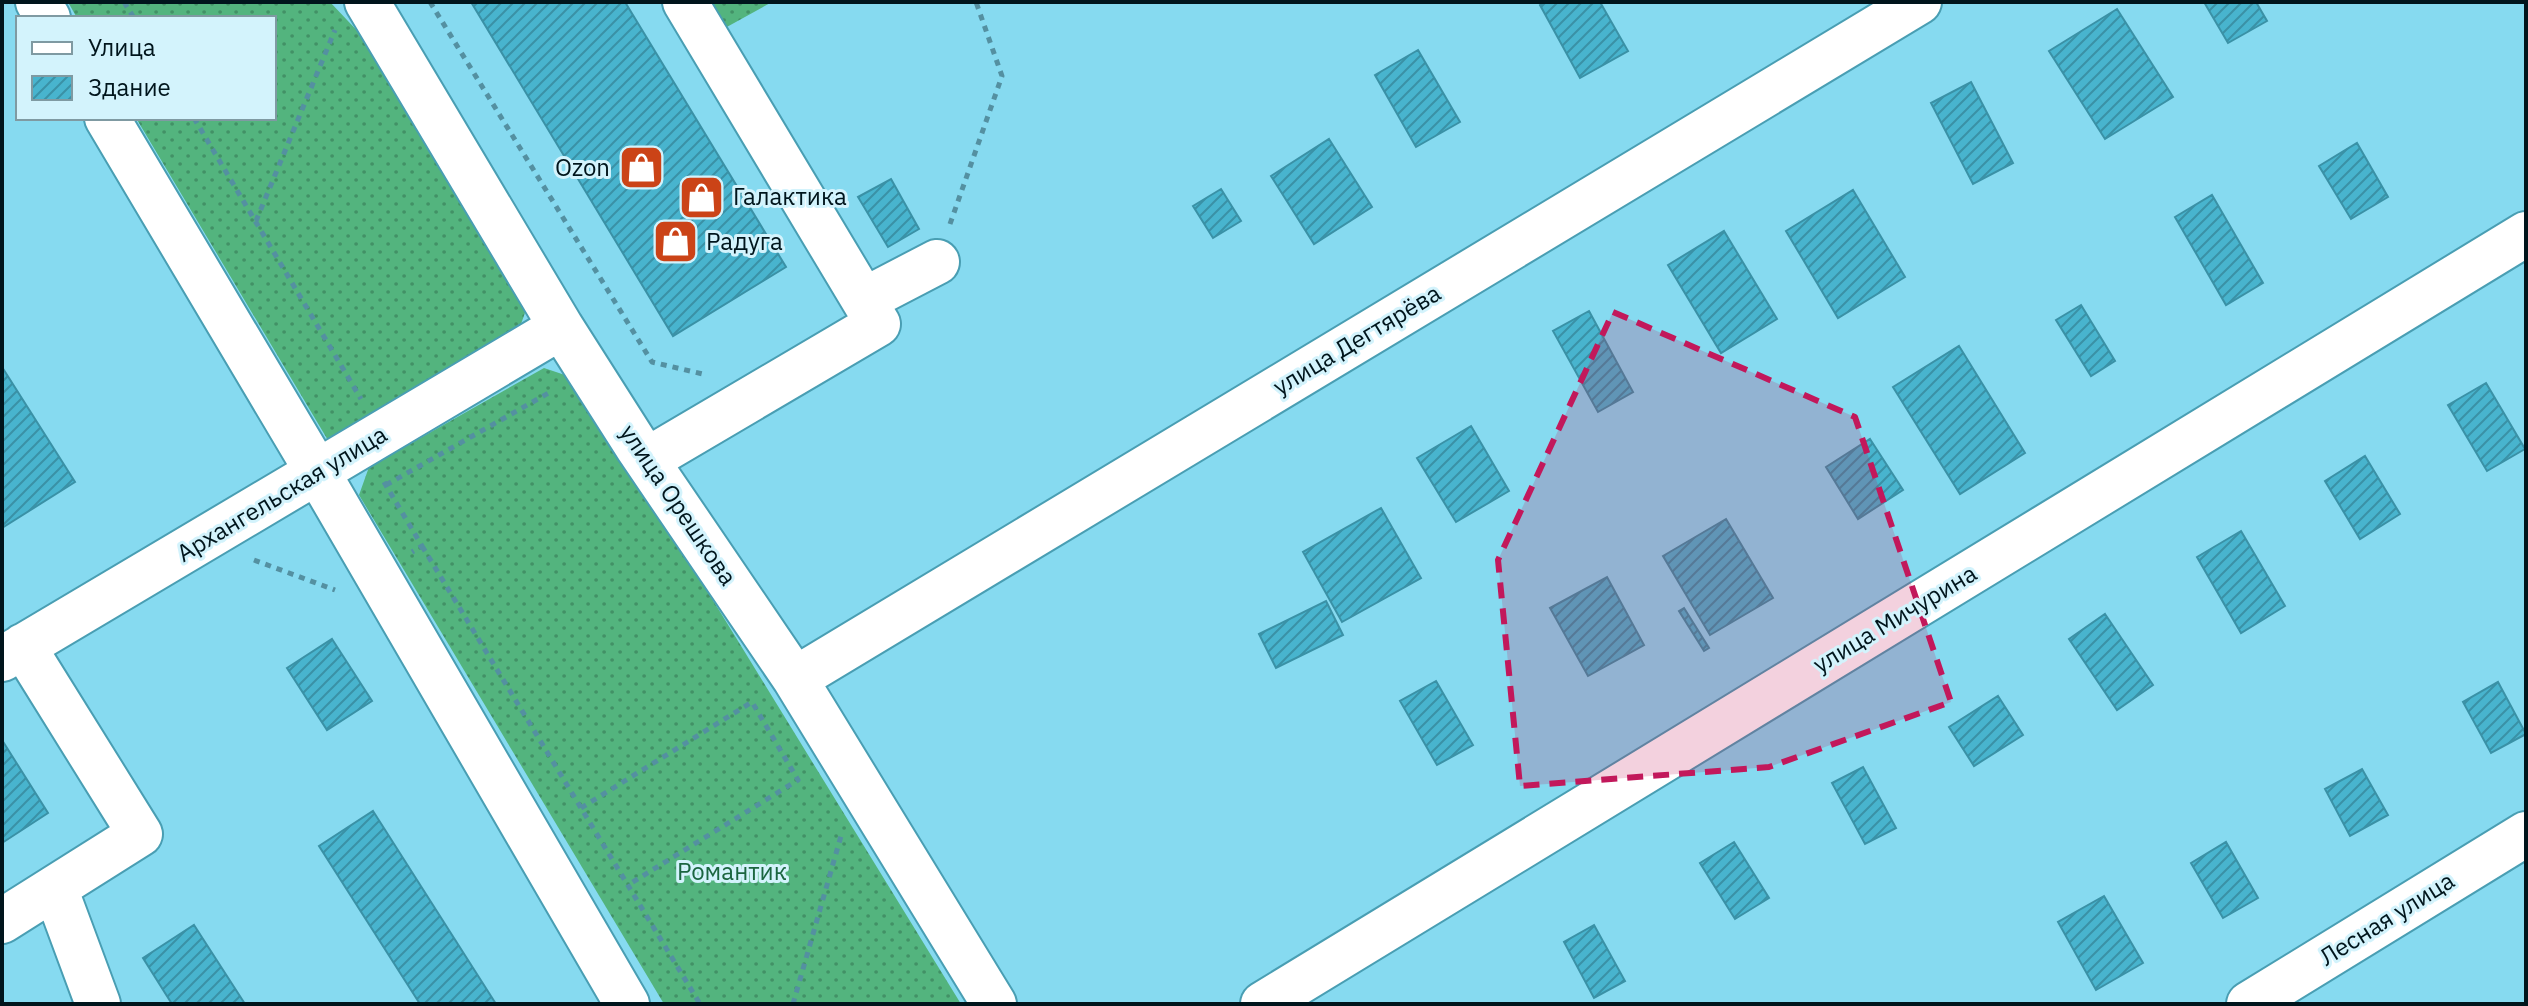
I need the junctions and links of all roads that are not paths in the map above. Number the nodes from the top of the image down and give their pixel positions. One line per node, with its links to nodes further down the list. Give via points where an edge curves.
1 (685, 2): 7 (street)
2 (1919, 2): 12 (street, улица Дегтярёва)
3 (354, 9): 8 (street, улица Орешкова)
4 (108, 120): 10 (street)
5 (2526, 234): 19 (street, улица Мичурина)
6 (937, 262): 7 (street)
7 (864, 300): 9 (street, via 878,324)
8 (561, 327): 9 (street, улица Орешкова); 10 (street, Архангельская улица)
9 (647, 460): 12 (street, улица Орешкова)
10 (318, 473): 11 (street, Архангельская улица); 17 (street)
11 (12, 653): 14 (street, via 140,834)
12 (795, 679): 18 (street, улица Орешкова)
13 (2526, 834): 20 (street, Лесная улица)
14 (55, 888): 15 (street); 16 (street)
15 (2, 921)
16 (98, 1004)
17 (627, 1004)
18 (994, 1004)
19 (1263, 1004)
20 (2249, 1004)

